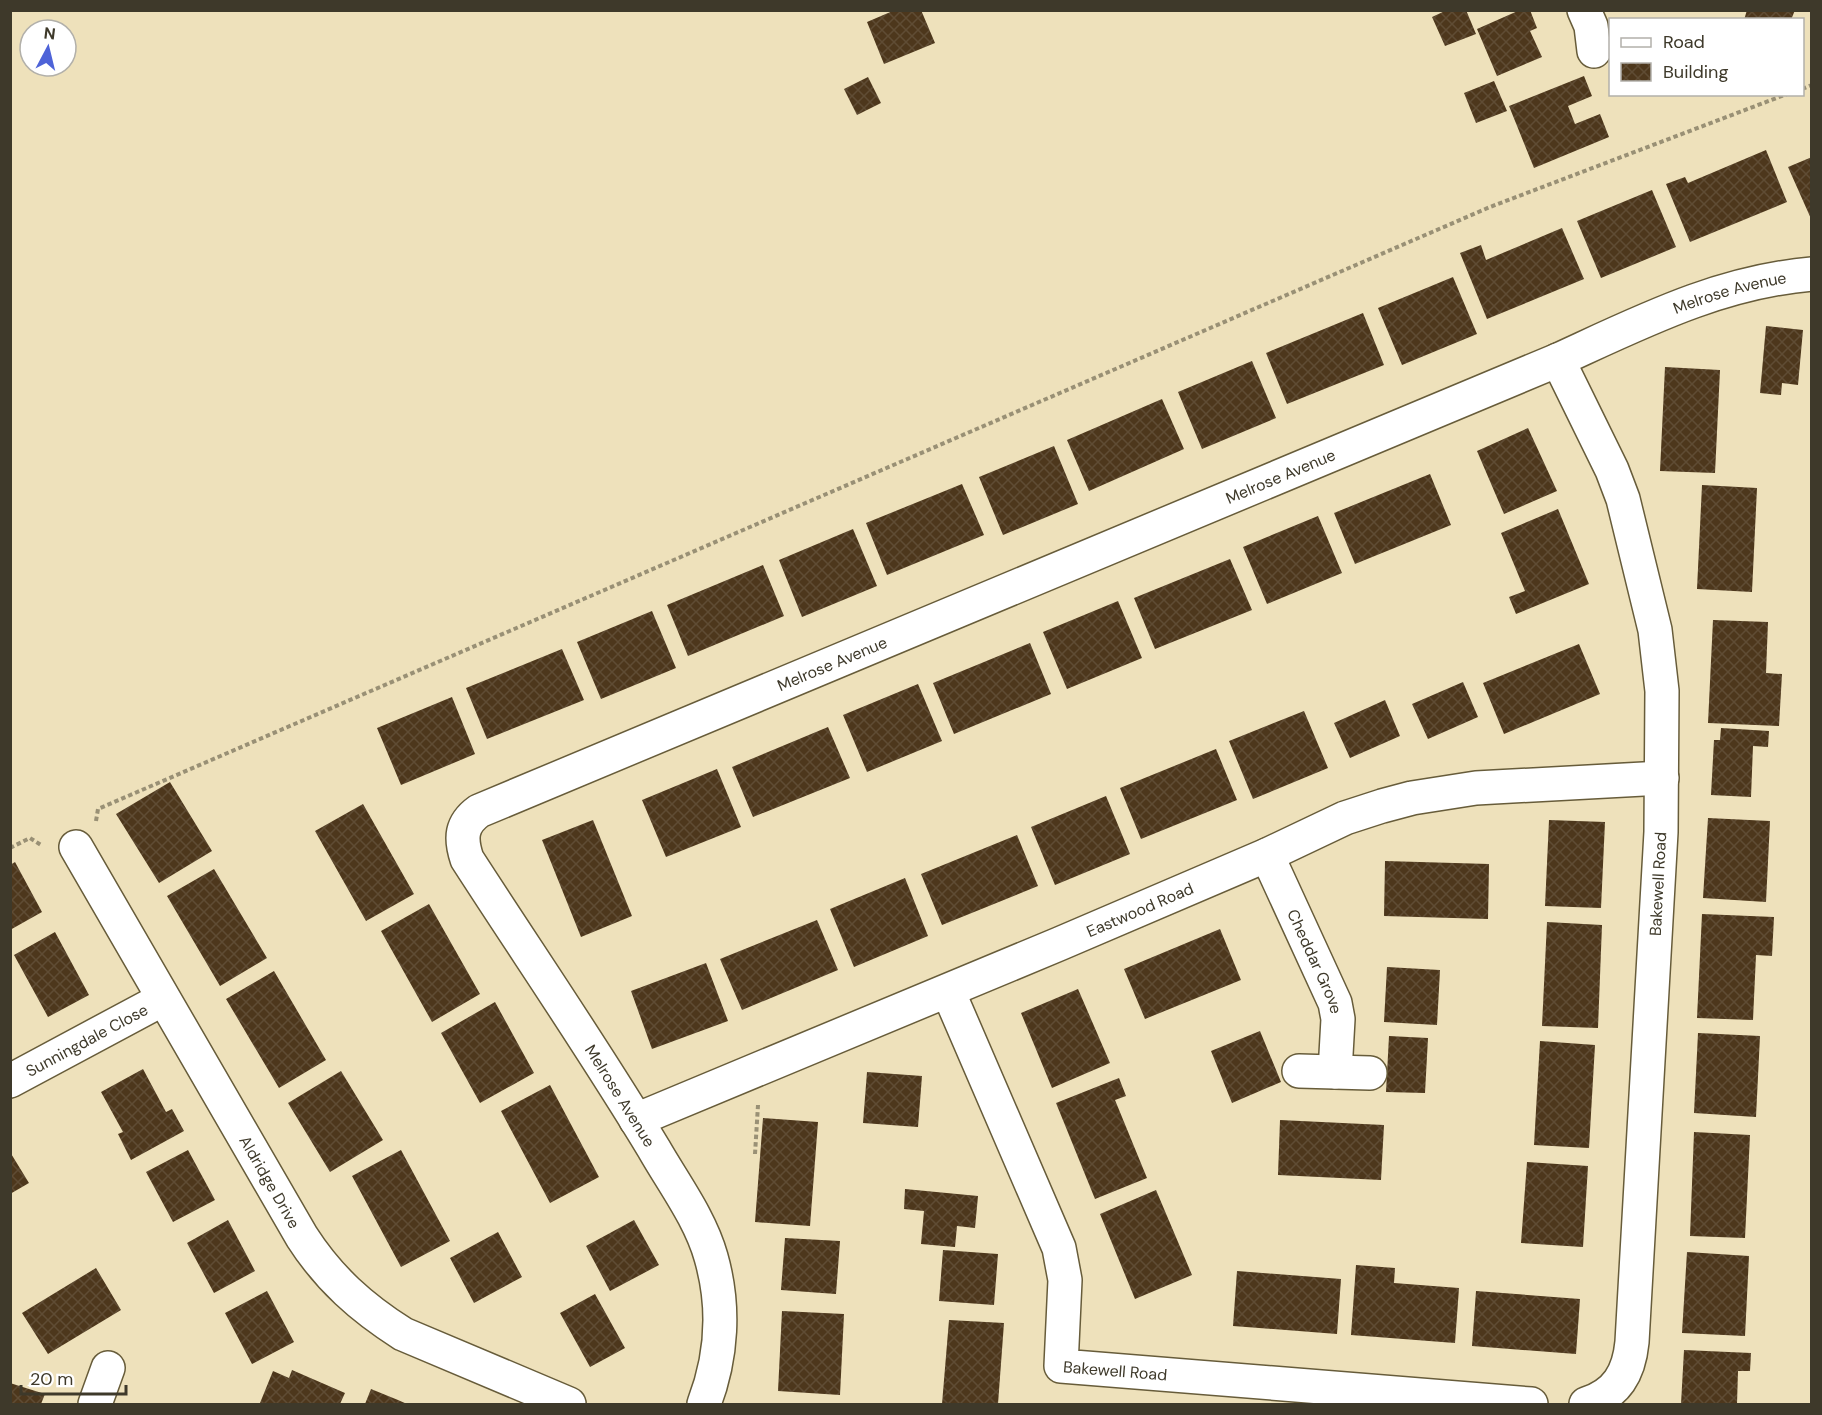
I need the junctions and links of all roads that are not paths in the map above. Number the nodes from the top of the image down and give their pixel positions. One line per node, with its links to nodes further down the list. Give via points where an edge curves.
1 (1584, 10): 2 (street, via 1592,26)
2 (1594, 51)
3 (1812, 274): 4 (street, Melrose Avenue, via 1774,278 1678,304)
4 (1558, 360): 5 (street, Bakewell Road, via 1612,470 1634,538 1659,662); 14 (street, Melrose Avenue, via 490,806 468,819 462,844 466,859)
5 (1662, 777): 7 (street, Eastwood Road, via 1476,788 1412,798 1345,818); 20 (street, Bakewell Road, via 1632,1349 1620,1382 1599,1400)
6 (73, 838): 9 (street, Aldridge Drive)
7 (1267, 855): 8 (street, Eastwood Road); 11 (street, Cheddar Grove, via 1335,1003)
8 (948, 991): 14 (street, Eastwood Road); 19 (street, Bakewell Road, via 1059,1248 1065,1280 1061,1366)
9 (163, 999): 13 (street, Sunningdale Close); 17 (street, Aldridge Drive, via 302,1237 334,1281 403,1335)
10 (1299, 1071): 11 (street)
11 (1335, 1072): 12 (street)
12 (1370, 1073)
13 (10, 1081)
14 (636, 1120): 18 (street, Melrose Avenue, via 698,1223 711,1256 721,1321 718,1355)
15 (108, 1368): 16 (street)
16 (95, 1404)
17 (569, 1404)
18 (704, 1404)
19 (1532, 1404)
20 (1586, 1404)

